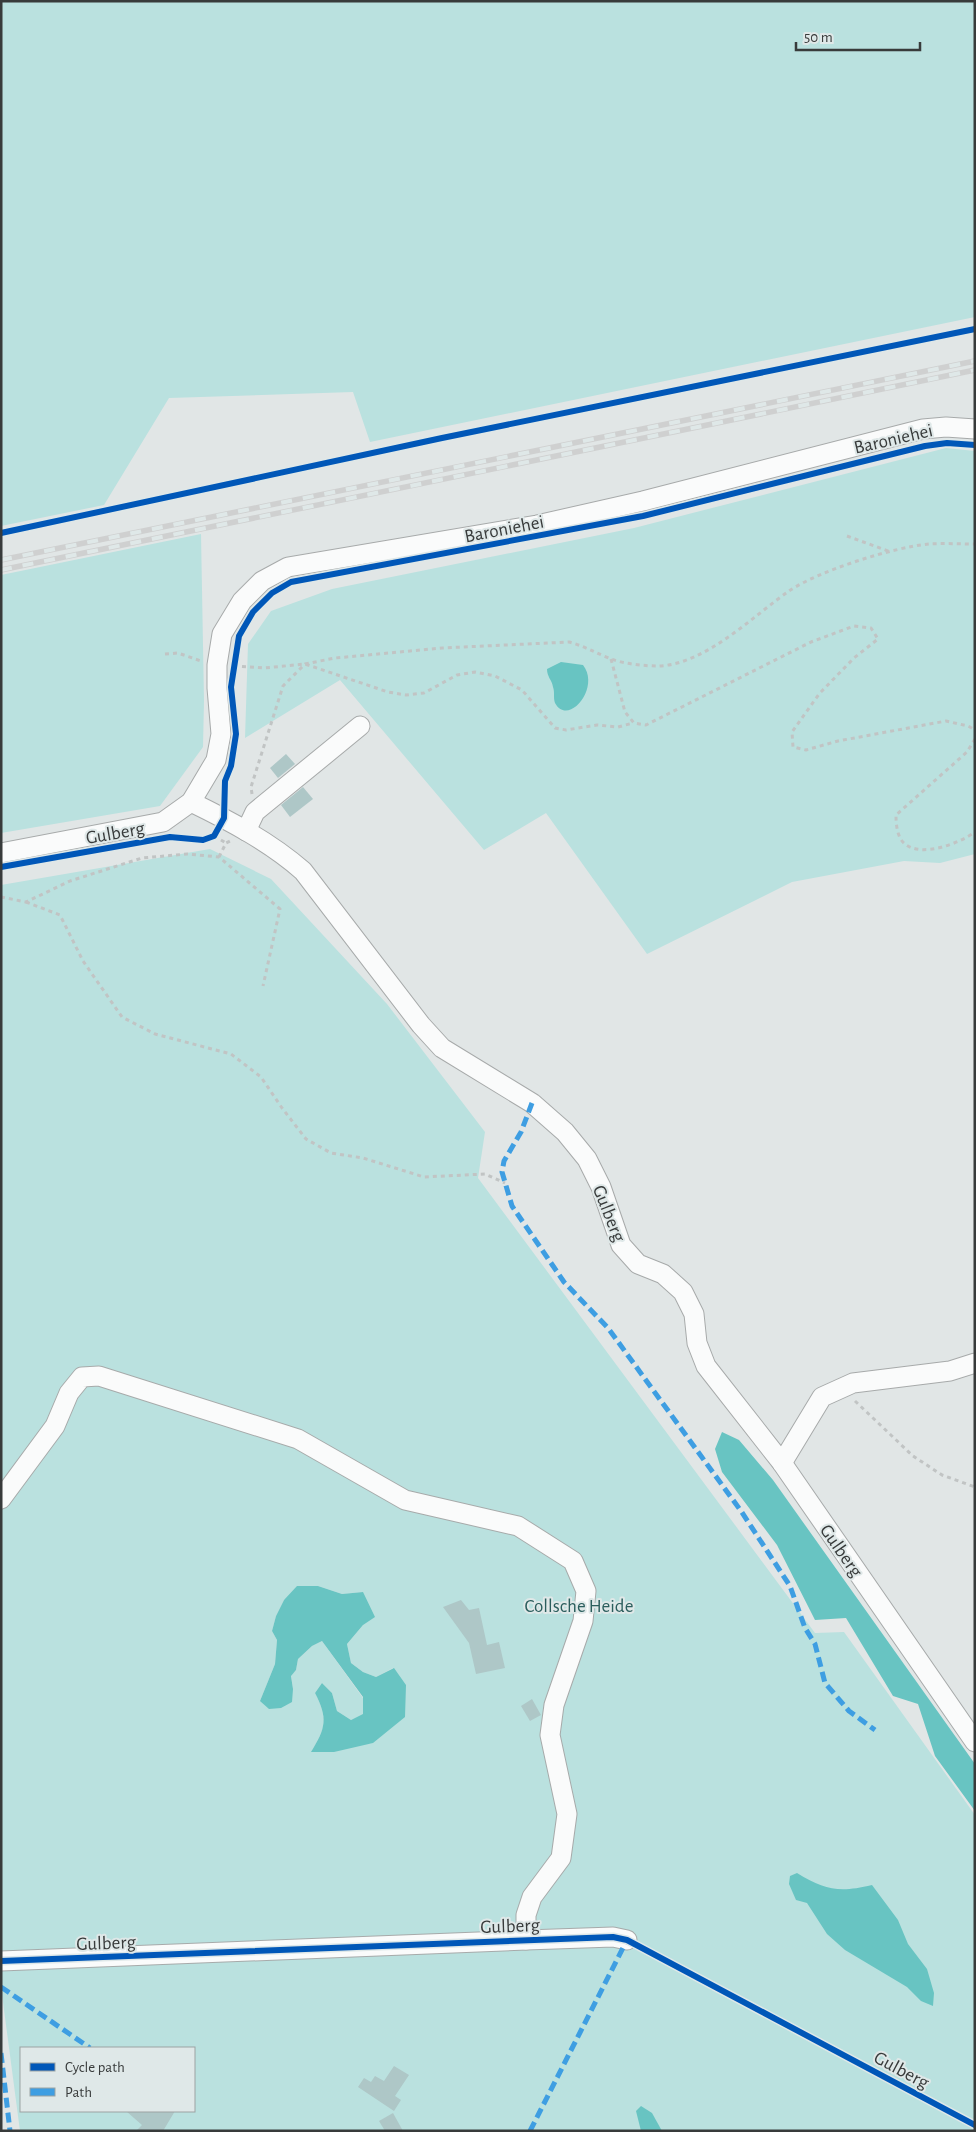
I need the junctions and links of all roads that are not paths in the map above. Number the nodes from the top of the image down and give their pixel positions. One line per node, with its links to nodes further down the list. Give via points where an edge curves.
1 (975, 429): 3 (street, Baroniehei, via 923,429 537,525 288,567 262,580 242,601 222,634 229,666 216,688 220,734 216,760)
2 (360, 726): 4 (street, via 255,812)
3 (191, 802): 4 (street, Gulberg); 5 (street, Gulberg, via 163,822)
4 (246, 831): 7 (street, Gulberg, via 286,856 303,871 421,1026 442,1048 532,1103 565,1132 587,1160 601,1187 621,1245 638,1264 662,1274 683,1292 694,1314 697,1343 706,1366)
5 (1, 853)
6 (975, 1363): 7 (street, via 950,1371 853,1383 822,1397)
7 (782, 1463): 9 (street, Gulberg)
8 (1, 1499): 10 (street, via 55,1426 69,1393 82,1377 99,1376 298,1439 405,1500 518,1526 573,1561 586,1591 583,1621 554,1705 550,1735 566,1814 561,1858 532,1897 526,1915)
9 (975, 1742)
10 (526, 1940): 11 (street, Gulberg, via 613,1937); 12 (street, Gulberg)
11 (627, 1940)
12 (1, 1961)

